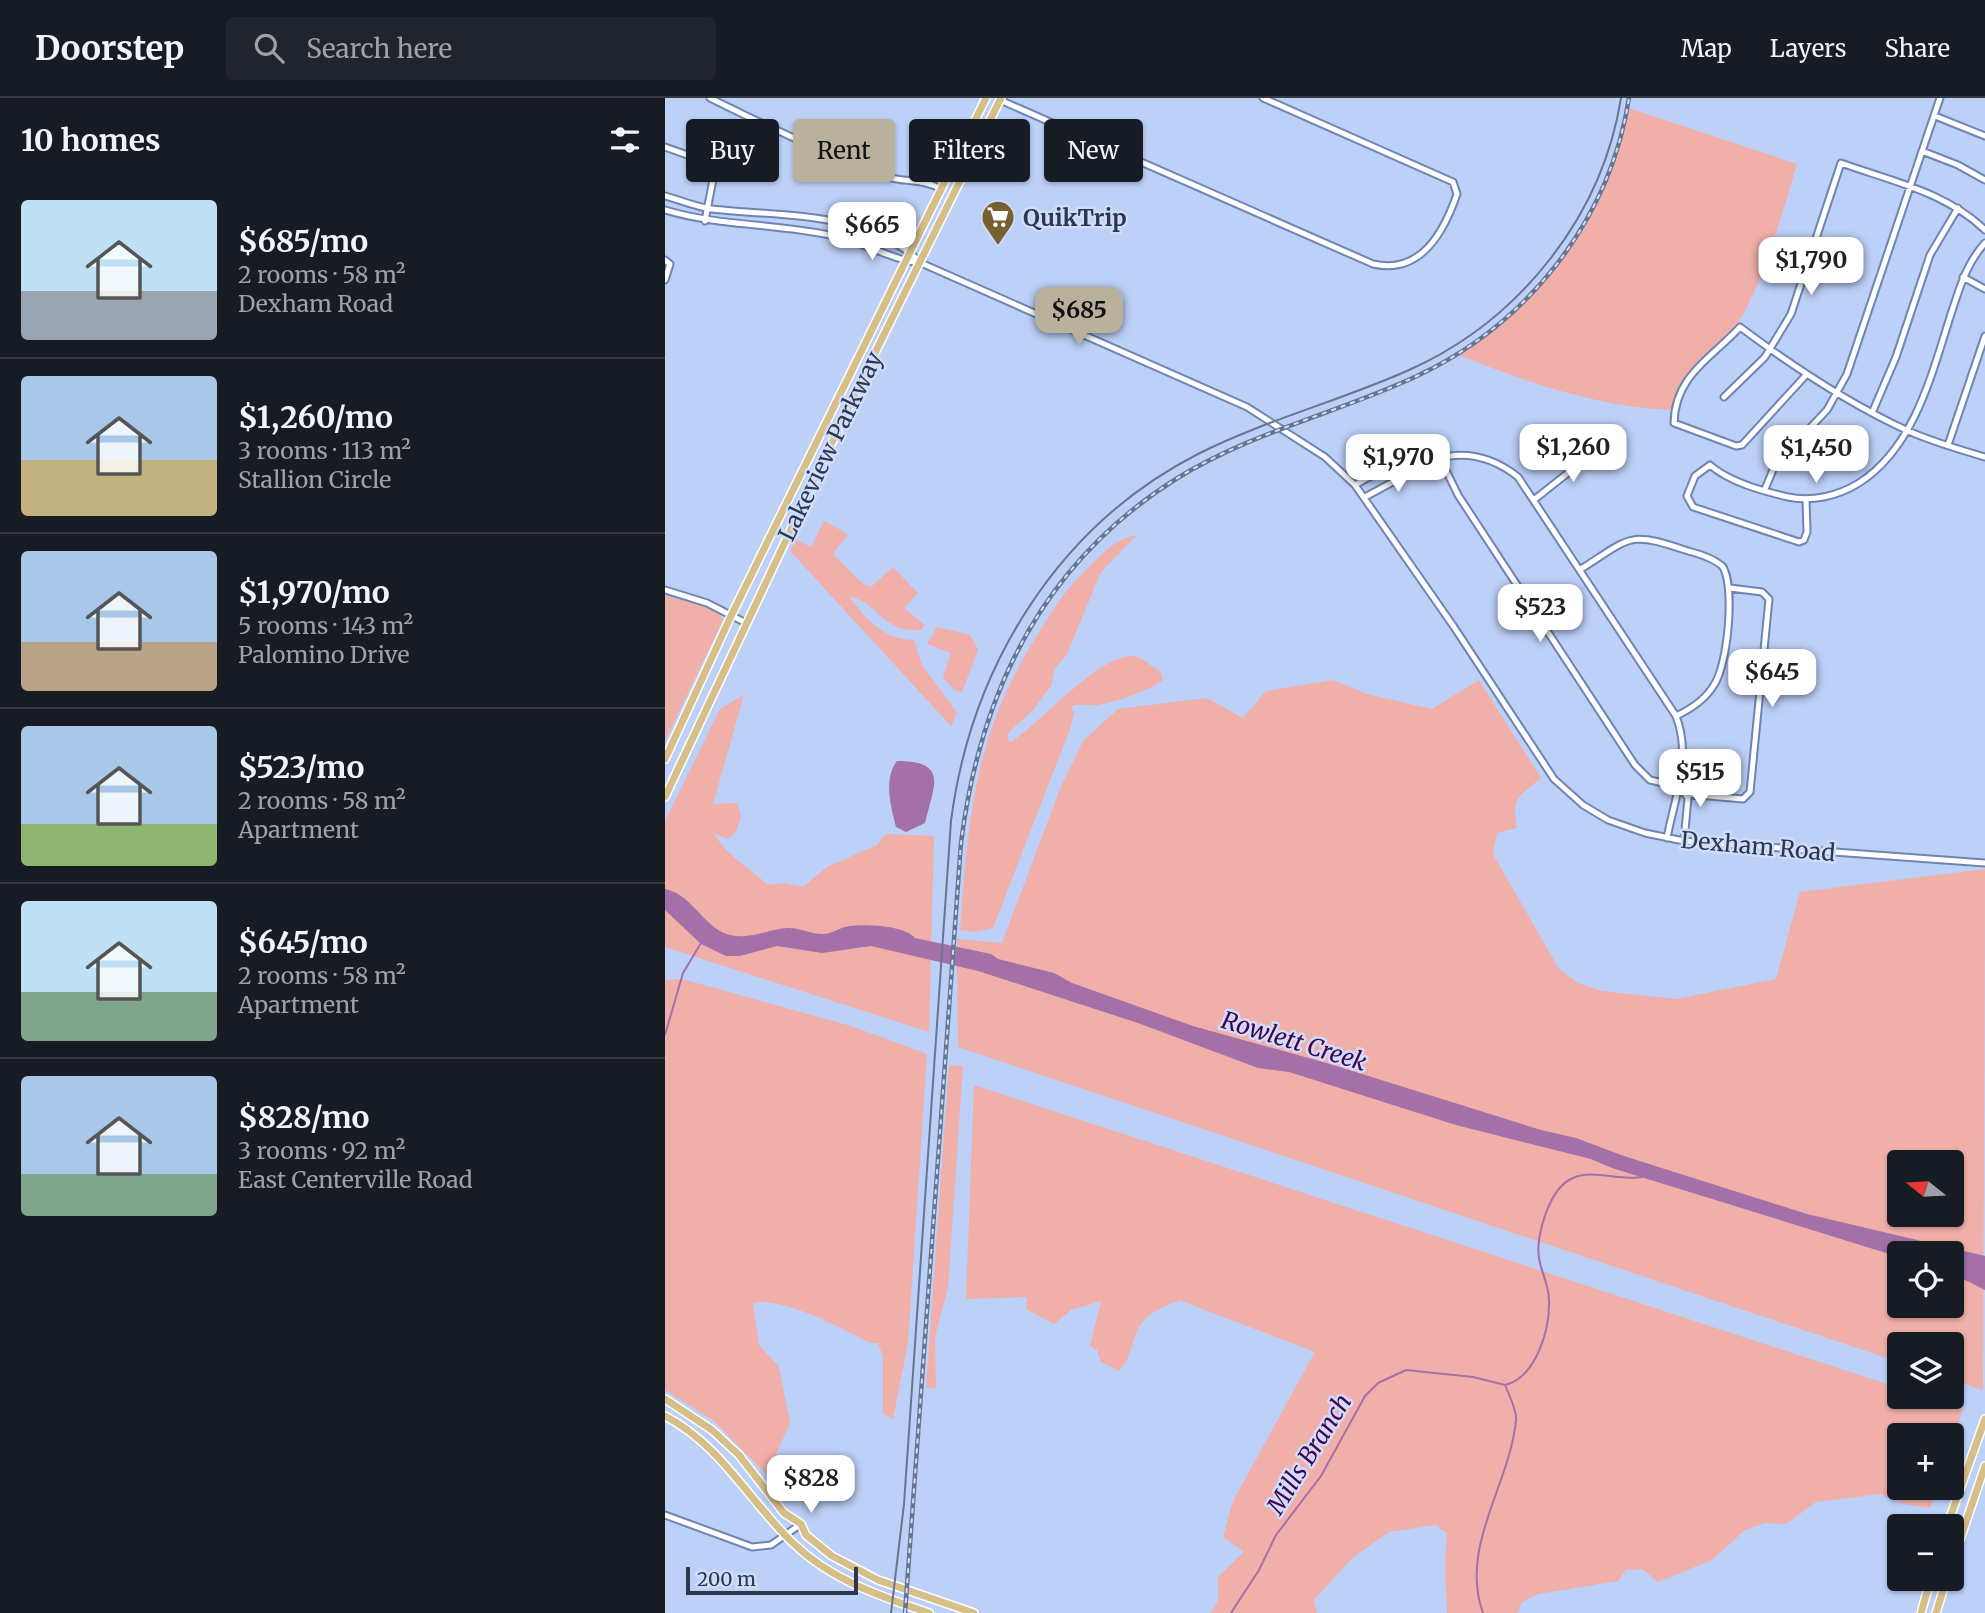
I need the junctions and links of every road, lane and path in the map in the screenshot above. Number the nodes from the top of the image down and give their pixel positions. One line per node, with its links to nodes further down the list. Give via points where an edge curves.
1 (710, 98): 12 (street, via 824,153 898,181 923,180)
2 (986, 98): 12 (main road, Lakeview Parkway)
3 (1263, 98): 5 (street, via 1453,182 1457,194 1435,242 1409,262 1386,267 1365,261)
4 (1940, 98): 6 (street)
5 (999, 99): 23 (main road, Lakeview Parkway)
6 (1935, 116): 7 (street); 9 (street)
7 (1985, 136)
8 (665, 146): 15 (street, via 715,169)
9 (1922, 151): 10 (street); 11 (street)
10 (1985, 180)
11 (1909, 187): 14 (street); 28 (street, via 1841,163 1791,314); 30 (street, via 1854,357)
12 (941, 189): 20 (main road, Lakeview Parkway)
13 (665, 196): 15 (street, Dexham Road)
14 (1958, 208): 18 (street); 32 (street, via 1930,255)
15 (709, 209): 17 (street); 20 (street, Dexham Road, via 827,219)
16 (665, 210): 17 (street, Dexham Road)
17 (705, 220): 22 (street, Dexham Road, via 832,235)
18 (1985, 230)
19 (1985, 243): 24 (street)
20 (909, 251): 22 (main road, Lakeview Parkway); 23 (street, Dexham Road)
21 (665, 260): 25 (street, via 670,270)
22 (905, 261): 23 (street, Dexham Road); 41 (main road, Lakeview Parkway)
23 (921, 263): 39 (street, Dexham Road, via 1247,407 1325,457); 45 (main road, Lakeview Parkway)
24 (1963, 276): 26 (street); 33 (street, via 1928,385)
25 (665, 280)
26 (1985, 289)
27 (1985, 336): 34 (street)
28 (1770, 349): 29 (street); 29 (street, via 1740,327 1688,376 1674,413 1677,426 1742,445); 31 (street)
29 (1807, 374): 30 (street)
30 (1837, 394): 32 (street); 40 (street, via 1775,465)
31 (1724, 397)
32 (1872, 413): 33 (street)
33 (1906, 430): 34 (street); 44 (street, via 1863,481 1837,494)
34 (1948, 445): 36 (street)
35 (1597, 450): 43 (street)
36 (1984, 455)
37 (1440, 458): 38 (street); 43 (street, via 1469,455 1501,464); 53 (street, via 1458,495 1635,765 1650,780)
38 (1411, 468): 39 (street, via 1395,466); 42 (street)
39 (1355, 485): 42 (street, Dexham Road)
40 (1765, 489): 44 (street); 44 (street, via 1724,476 1710,465 1695,476 1688,496 1693,507 1799,542 1807,532)
41 (790, 495): 45 (main road); 49 (main road, Lakeview Parkway)
42 (1365, 498): 56 (street, Dexham Road, via 1554,779 1608,820)
43 (1535, 499): 46 (street)
44 (1806, 499)
45 (803, 502): 50 (main road, Lakeview Parkway)
46 (1581, 569): 47 (street, via 1622,543 1644,537 1719,563); 51 (street)
47 (1730, 588): 51 (street, via 1720,672 1707,695); 54 (street, via 1762,592 1769,599 1750,792 1738,800)
48 (666, 591): 49 (street)
49 (731, 616): 50 (street); 52 (main road, Lakeview Parkway)
50 (746, 623): 55 (main road, Lakeview Parkway)
51 (1676, 716): 53 (street, via 1683,748)
52 (665, 759)
53 (1680, 787): 54 (street); 56 (street)
54 (1686, 794): 57 (street)
55 (665, 797)
56 (1667, 838): 57 (street, Dexham Road)
57 (1684, 841): 58 (street, Dexham Road)
58 (1985, 863)
59 (665, 1399): 66 (main road, via 712,1430 739,1455 784,1513)
60 (665, 1416): 68 (main road, via 727,1465)
61 (1985, 1419): 63 (main road)
62 (1985, 1465): 65 (main road)
63 (1952, 1514)
64 (665, 1515): 68 (street, via 752,1547 771,1545)
65 (1966, 1522): 67 (main road)
66 (801, 1524): 68 (street); 69 (main road, via 806,1535)
67 (1964, 1528)
68 (785, 1535): 70 (main road)
69 (844, 1563): 70 (main road); 74 (main road, via 886,1583)
70 (840, 1577): 73 (main road)
71 (1927, 1591): 75 (main road)
72 (1943, 1591): 76 (main road)
73 (929, 1613)
74 (974, 1613)
75 (1921, 1613)
76 (1936, 1613)

